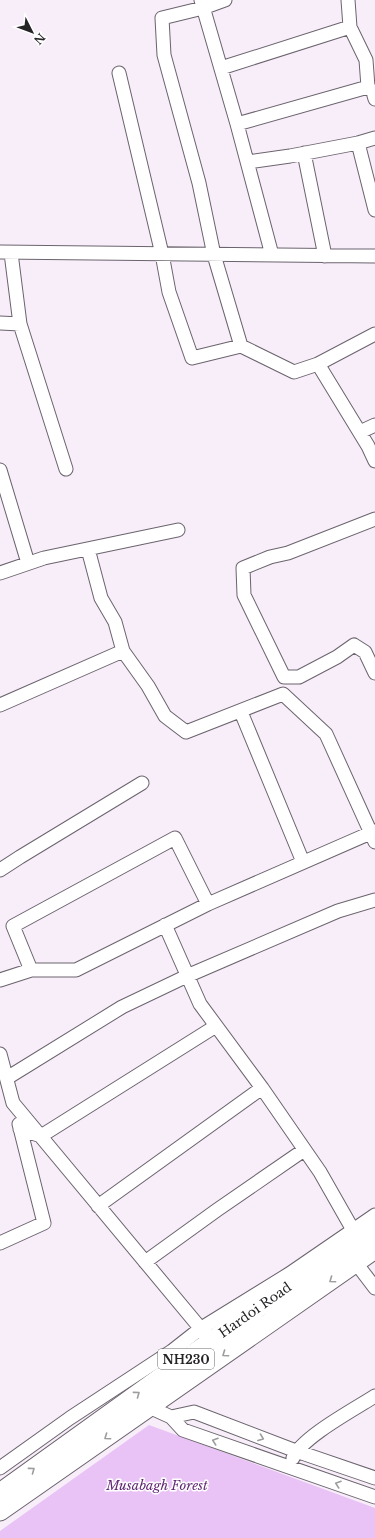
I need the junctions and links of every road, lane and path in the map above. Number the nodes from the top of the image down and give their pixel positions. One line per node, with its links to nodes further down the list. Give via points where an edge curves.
1 (225, 0): 3 (street)
2 (348, 0): 4 (street)
3 (202, 4): 6 (street); 18 (street, via 162,18 164,55 199,183)
4 (350, 27): 5 (street); 6 (street)
5 (370, 58): 8 (street)
6 (221, 68): 10 (street)
7 (119, 73): 17 (street)
8 (368, 87): 9 (street); 10 (street)
9 (375, 99)
10 (237, 124): 14 (street)
11 (375, 138): 12 (street)
12 (358, 143): 13 (street); 15 (street)
13 (304, 153): 14 (street); 20 (street)
14 (248, 162): 19 (street)
15 (375, 210)
16 (6, 253): 17 (street); 23 (street)
17 (162, 254): 18 (street); 25 (street, via 169,292 192,358)
18 (214, 255): 19 (street); 25 (street)
19 (272, 256): 20 (street)
20 (325, 256): 21 (street)
21 (375, 256)
22 (0, 323): 23 (street)
23 (20, 324): 30 (street)
24 (375, 334): 26 (street)
25 (241, 346): 26 (street, via 294,372)
26 (318, 364): 28 (street)
27 (375, 425): 28 (street)
28 (360, 432): 29 (street)
29 (375, 462)
30 (66, 469)
31 (0, 470): 32 (street)
32 (5, 508): 36 (street)
33 (375, 519): 39 (street, via 243,568 244,595 284,677 299,677 354,645 365,652)
34 (178, 530): 35 (street)
35 (88, 549): 36 (street); 38 (street, via 101,598 115,622)
36 (28, 564): 37 (street)
37 (0, 573)
38 (123, 651): 40 (street); 41 (street, via 148,686 165,716 186,732)
39 (375, 673)
40 (0, 705)
41 (241, 712): 43 (street, via 283,694 326,734); 44 (street)
42 (142, 783): 45 (street)
43 (374, 835): 44 (street)
44 (303, 862): 47 (street)
45 (0, 870)
46 (375, 900): 50 (street, via 338,912)
47 (208, 904): 48 (street); 49 (street, via 175,838 13,926)
48 (165, 925): 49 (street, via 76,970); 50 (street)
49 (31, 970): 51 (street)
50 (188, 976): 52 (street, via 200,1004); 54 (street, via 122,1007)
51 (0, 980)
52 (216, 1026): 55 (street); 58 (street)
53 (0, 1054): 54 (street)
54 (7, 1078): 56 (street)
55 (262, 1088): 59 (street); 60 (street)
56 (13, 1103): 57 (street); 58 (street)
57 (20, 1129): 58 (street); 64 (street, via 44,1223)
58 (41, 1136): 60 (street)
59 (304, 1150): 63 (street, via 320,1172); 66 (street)
60 (98, 1206): 66 (street)
61 (375, 1215): 63 (street)
62 (375, 1228): 69 (highway, Hardoi Road / NH230, via 262,1304)
63 (353, 1230): 69 (street)
64 (0, 1243)
65 (375, 1249): 67 (highway, Hardoi Road / NH230)
66 (146, 1262): 69 (street)
67 (356, 1263): 68 (street); 71 (highway, Hardoi Road / NH230, one-way to 71)
68 (375, 1288)
69 (206, 1335): 75 (street, via 172,1351); 77 (highway, Hardoi Road / NH230, one-way to 69)
70 (375, 1396): 73 (street, via 314,1435)
71 (149, 1407): 72 (street); 79 (highway, Hardoi Road / NH230, one-way to 79)
72 (171, 1417): 73 (street, one-way to 73, via 194,1412); 74 (street, one-way to 72, via 183,1430)
73 (296, 1451): 74 (street); 76 (street)
74 (289, 1467): 78 (street, one-way to 74)
75 (0, 1468)
76 (375, 1478)
77 (0, 1493)
78 (375, 1497)
79 (0, 1511)

